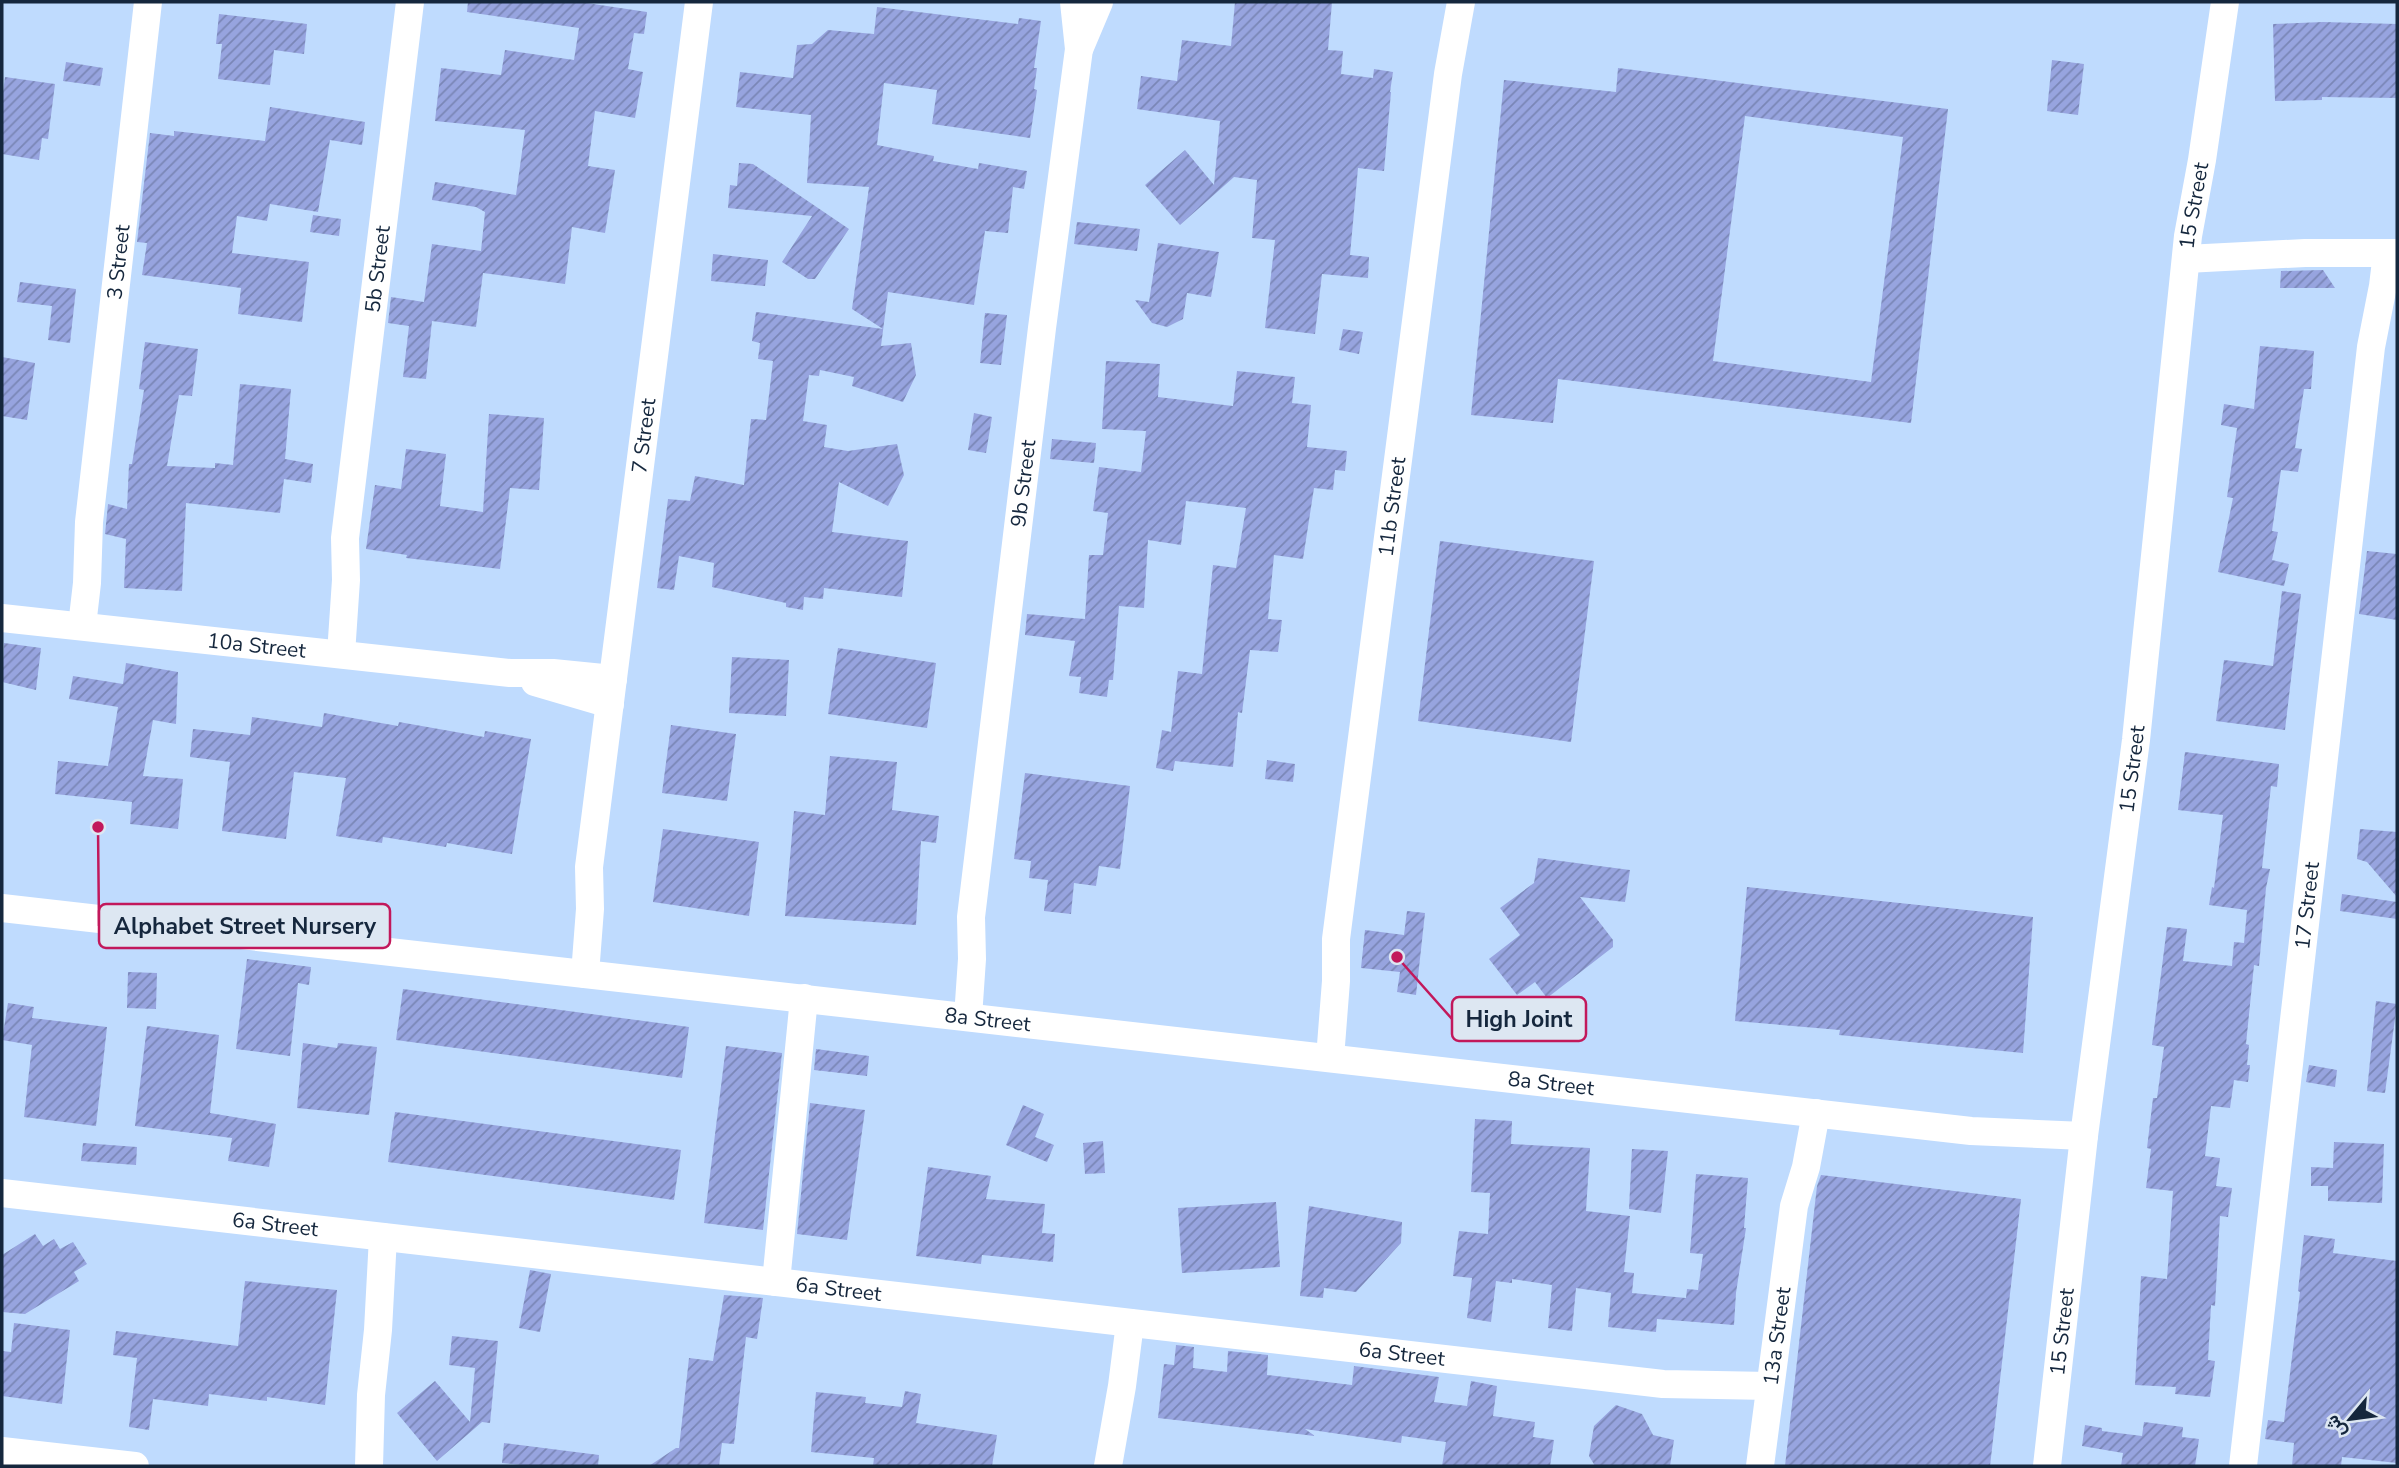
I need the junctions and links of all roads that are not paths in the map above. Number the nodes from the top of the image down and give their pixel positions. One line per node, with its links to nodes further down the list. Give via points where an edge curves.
1 (148, 2): 16 (street, 3 Street, via 89,522 71,581)
2 (410, 2): 17 (street, 5b Street, via 345,538 330,598)
3 (698, 2): 18 (street, 7 Street)
4 (1074, 2): 10 (street, 9b Street)
5 (1099, 2): 10 (street, 9b Street)
6 (1443, 2): 11 (street, 11b Street)
7 (1461, 2): 11 (street, 11b Street)
8 (2209, 2): 12 (street, 15 Street)
9 (2225, 2): 12 (street, 15 Street)
10 (1079, 50): 22 (street, 9b Street, via 971,917 955,977)
11 (1448, 74): 23 (street, 11b Street, via 1336,939 1322,989)
12 (2214, 74): 13 (street, 15 Street)
13 (2187, 248): 14 (street); 25 (street, 15 Street, via 2136,740)
14 (2384, 253): 39 (street, 17 Street, via 2368,305 2371,347)
15 (2, 618): 16 (street, 10a Street)
16 (72, 625): 17 (street, 10a Street)
17 (332, 653): 18 (street, 10a Street, via 510,673 568,693)
18 (611, 691): 20 (street, 7 Street, via 589,867 576,917)
19 (2, 908): 20 (street, 8a Street)
20 (575, 973): 21 (street, 8a Street)
21 (804, 998): 22 (street, 8a Street); 28 (street)
22 (959, 1016): 23 (street, 8a Street)
23 (1320, 1057): 24 (street, 8a Street)
24 (1807, 1112): 25 (street, 8a Street, via 1974,1131 2014,1144); 31 (street, 13a Street, via 1794,1164 1794,1206)
25 (2083, 1146): 38 (street, 15 Street)
26 (2, 1193): 27 (street, 6a Street)
27 (393, 1238): 28 (street, 6a Street); 30 (street)
28 (776, 1282): 29 (street, 6a Street)
29 (1121, 1322): 31 (street, 6a Street); 36 (street, via 1122,1386)
30 (371, 1395): 34 (street); 35 (street)
31 (1769, 1395): 37 (street, 13a Street)
32 (2, 1451): 33 (street)
33 (135, 1466)
34 (356, 1466)
35 (369, 1466)
36 (1108, 1466)
37 (1760, 1466)
38 (2047, 1466)
39 (2243, 1466)

